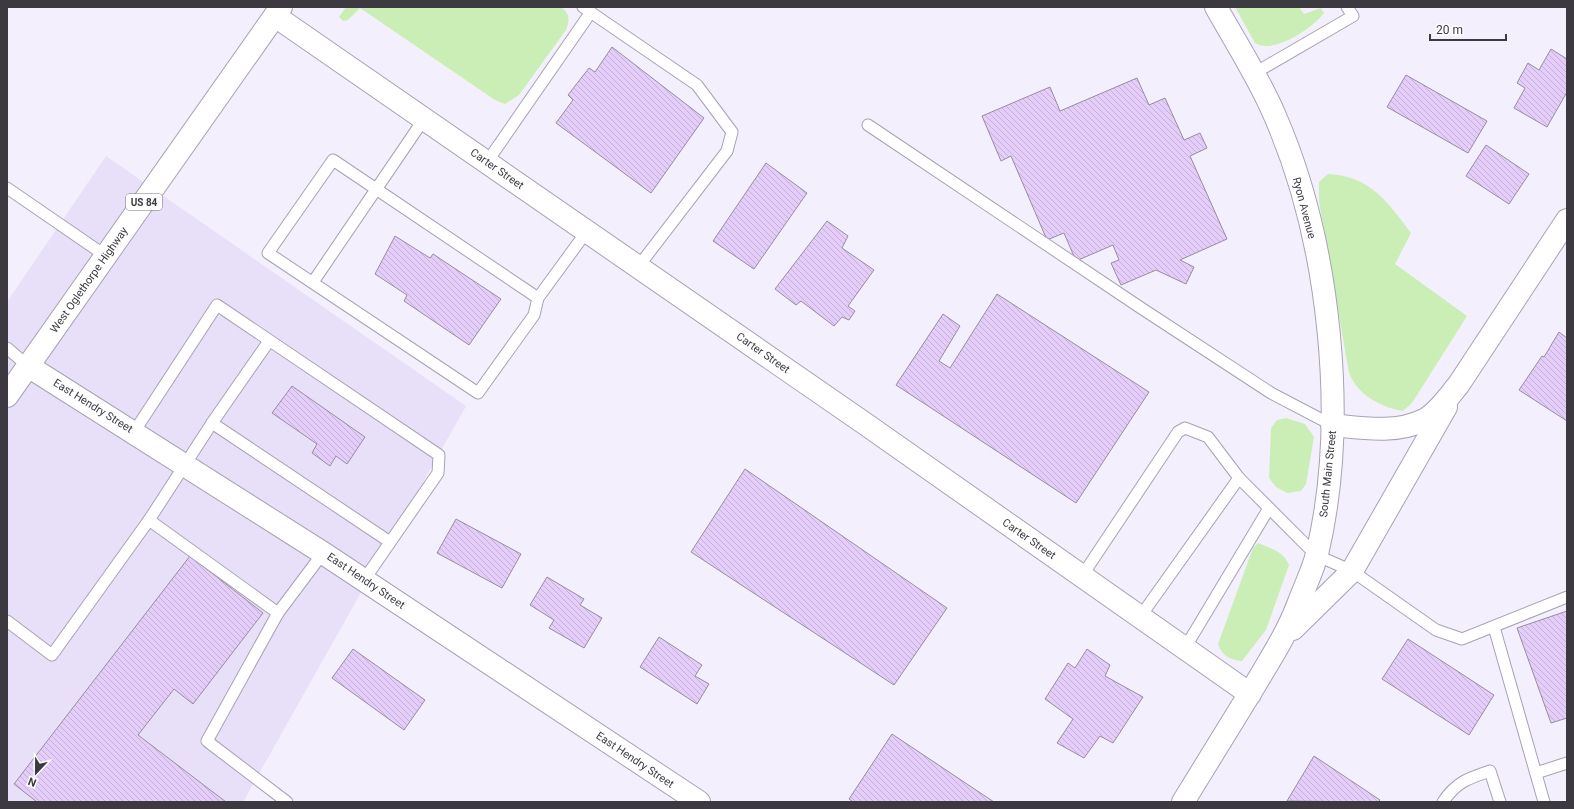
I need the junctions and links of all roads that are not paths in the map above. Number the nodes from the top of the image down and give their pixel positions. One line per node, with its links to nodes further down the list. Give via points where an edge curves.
1 (1216, 7): 5 (main road, Ryon Avenue)
2 (1347, 7): 5 (lane, via 1353,16)
3 (587, 10): 8 (lane); 14 (lane, via 696,85 732,132 727,151)
4 (278, 11): 6 (main road, Carter Street); 13 (main road, West Oglethorpe Highway / US 84)
5 (1253, 74): 23 (main road, Ryon Avenue, via 1275,116 1298,179 1322,280 1330,357)
6 (424, 119): 8 (main road, Carter Street); 10 (lane)
7 (868, 125): 23 (lane, via 1141,308 1271,392)
8 (487, 162): 12 (main road, Carter Street)
9 (7, 188): 13 (lane)
10 (376, 189): 15 (lane); 15 (lane, via 333,160 268,253); 16 (lane)
11 (1566, 222): 20 (main road, South Main Street)
12 (587, 231): 14 (main road, Carter Street); 16 (lane)
13 (106, 256): 19 (main road, West Oglethorpe Highway / US 84)
14 (638, 267): 33 (main road, Carter Street)
15 (313, 282): 16 (lane, via 478,393 534,315)
16 (538, 298)
17 (269, 341): 22 (lane); 24 (lane, via 217,305); 29 (lane, via 439,455 438,473)
18 (7, 348): 19 (lane)
19 (28, 366): 21 (main road, West Oglethorpe Highway / US 84); 24 (main road, East Hendry Street)
20 (1459, 384): 23 (main road, South Main Street, via 1438,409 1424,420 1397,428 1374,429); 32 (main road)
21 (7, 396)
22 (212, 423): 25 (lane); 29 (lane)
23 (1332, 425): 31 (main road, South Main Street, via 1326,498)
24 (134, 432): 25 (main road, East Hendry Street)
25 (185, 464): 28 (lane); 30 (main road, East Hendry Street)
26 (1239, 478): 27 (lane); 33 (lane, via 1208,437 1185,428 1178,432); 37 (lane)
27 (1269, 508): 31 (lane); 41 (lane)
28 (149, 520): 36 (lane); 38 (lane, via 52,655)
29 (390, 542): 34 (lane)
30 (323, 553): 34 (main road, East Hendry Street); 36 (lane)
31 (1316, 555): 32 (lane); 40 (main road, South Main Street, via 1299,604)
32 (1352, 571): 39 (lane, via 1436,630 1462,638); 40 (main road)
33 (1082, 576): 37 (main road, Carter Street)
34 (364, 580): 46 (main road, East Hendry Street)
35 (1567, 597): 39 (lane)
36 (278, 613): 45 (lane, via 207,741)
37 (1140, 617): 41 (main road, Carter Street)
38 (7, 621)
39 (1494, 628): 44 (lane)
40 (1283, 638): 42 (main road, South Main Street)
41 (1185, 648): 42 (main road, Carter Street)
42 (1250, 694): 47 (main road, South Main Street)
43 (1567, 763): 44 (lane)
44 (1536, 773): 50 (lane)
45 (287, 802)
46 (699, 802)
47 (1183, 802)
48 (1443, 802): 49 (lane, via 1463,780 1490,772)
49 (1500, 802)
50 (1544, 802)

